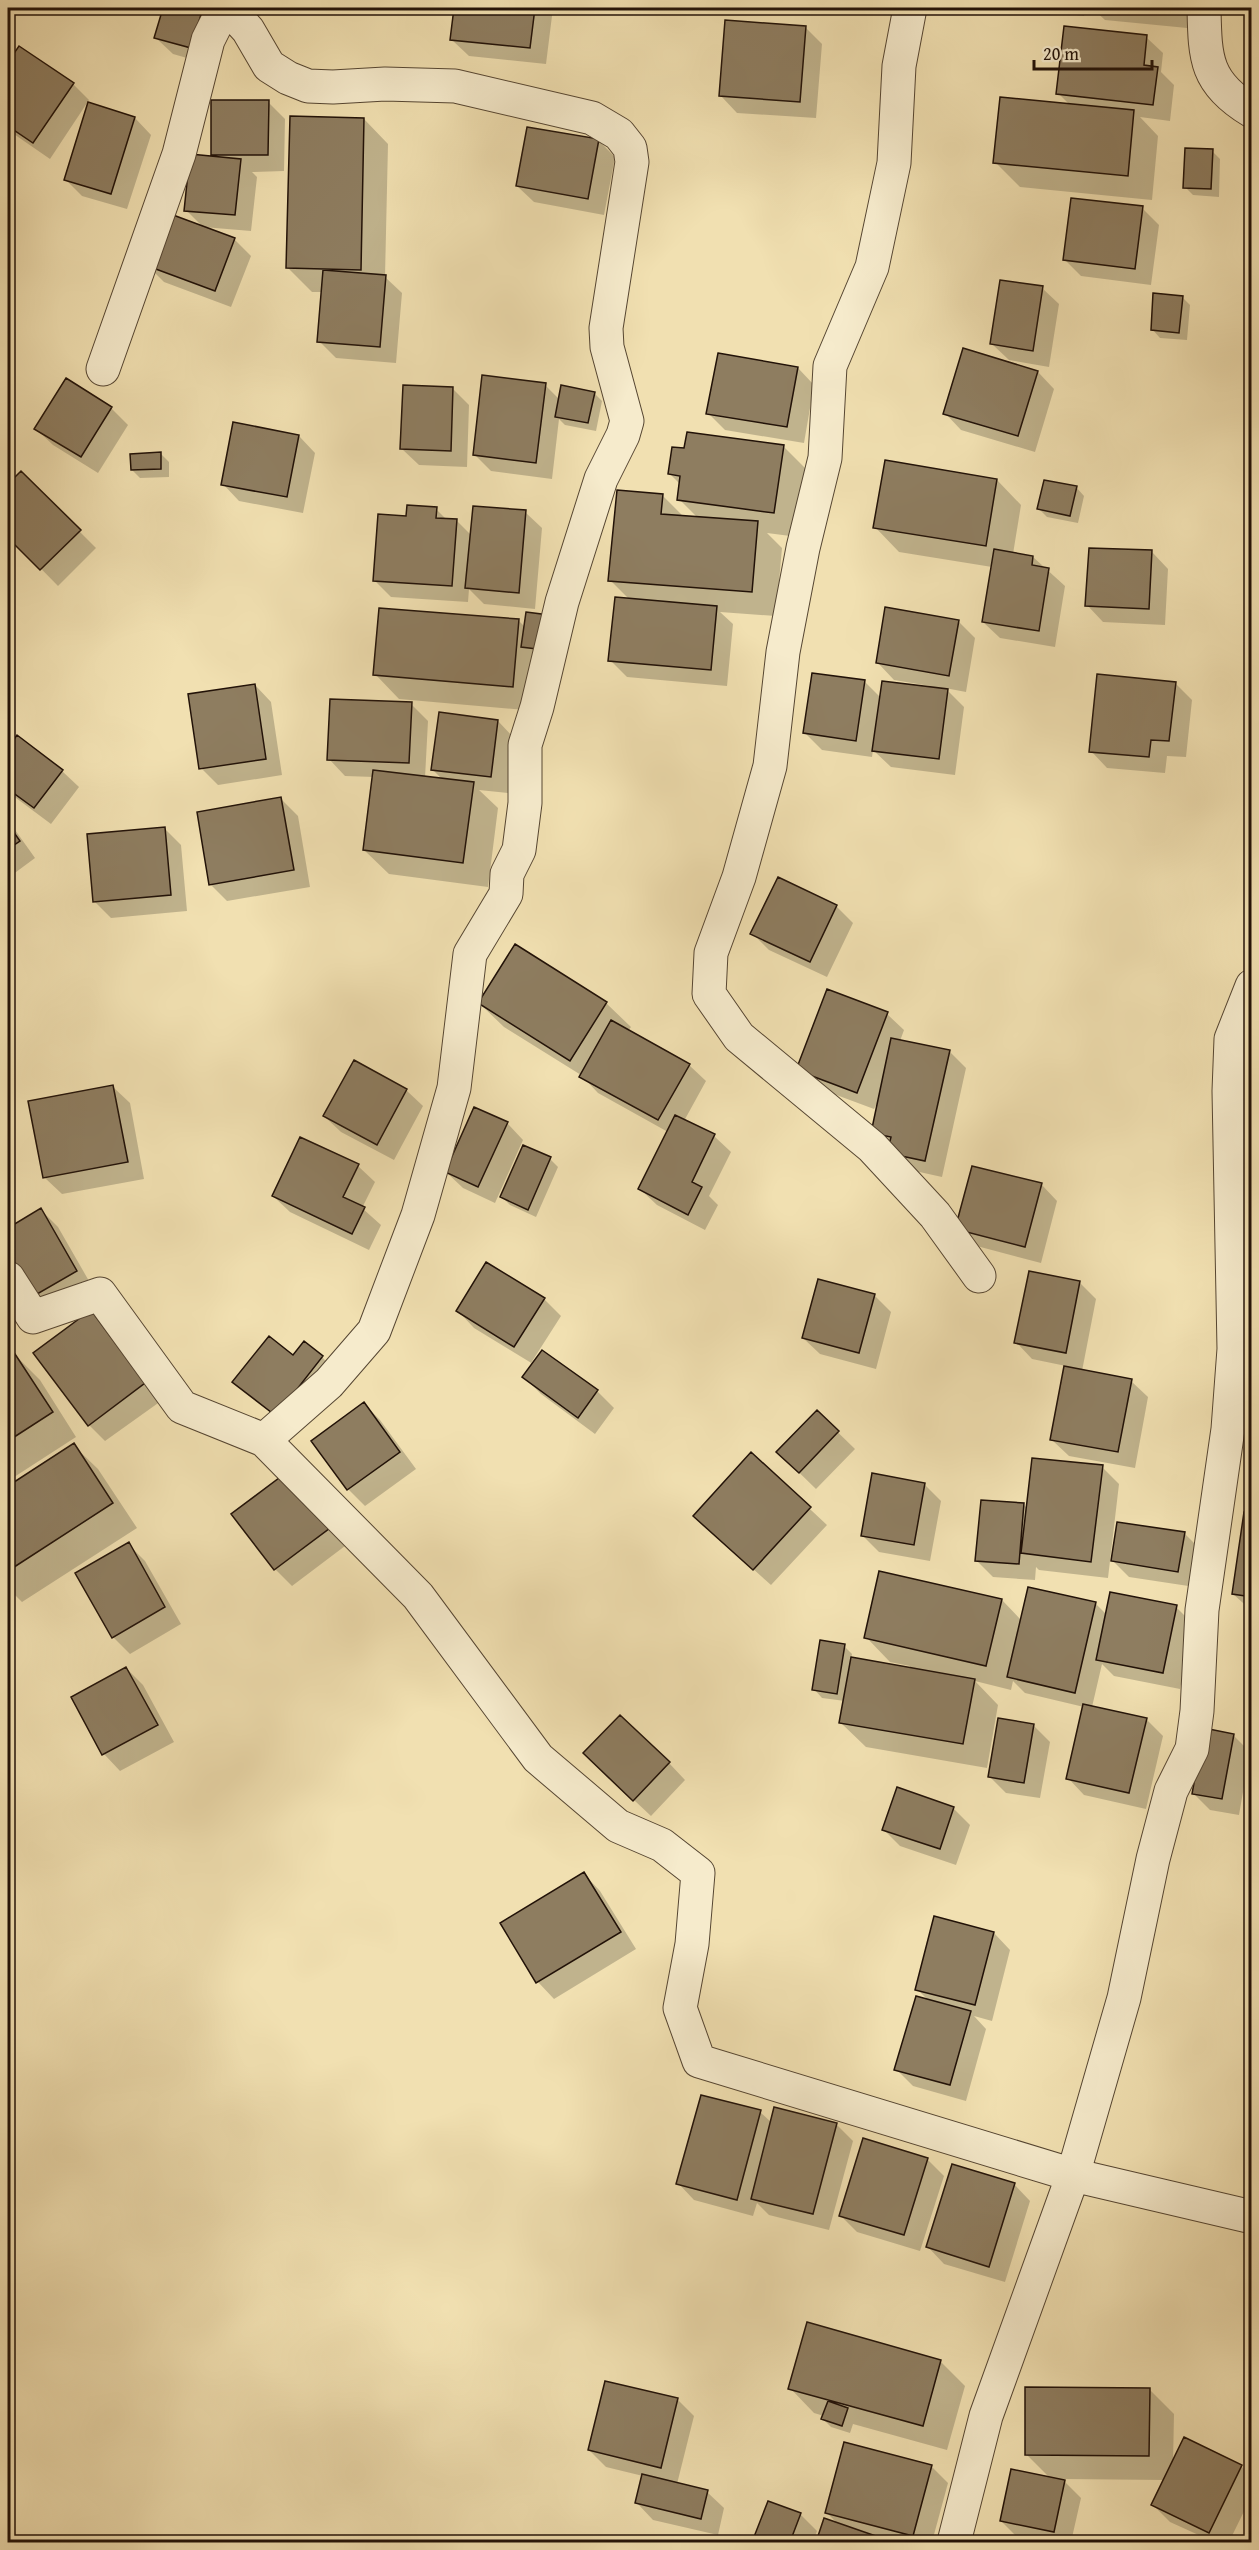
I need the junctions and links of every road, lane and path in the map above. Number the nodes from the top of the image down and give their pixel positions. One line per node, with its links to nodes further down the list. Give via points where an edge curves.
1 (226, 8): 5 (street, via 207,40 179,154); 9 (street, via 248,30 269,66 308,86 455,86 592,118 619,134 630,148 632,162 606,328 607,347 627,421 601,479 562,602 523,754 525,803 519,850 507,874 506,894 470,954 454,1088 418,1215 374,1331 329,1383)
2 (910, 8): 7 (street, via 899,66 894,163 872,267 830,366 825,458 783,652 770,766 739,877 711,953 709,994 739,1037 872,1148 935,1215)
3 (1204, 8): 4 (street, via 1205,38 1217,84)
4 (1251, 111)
5 (103, 369)
6 (1251, 986): 10 (street, via 1232,1039 1229,1091 1234,1349 1228,1430 1202,1610 1192,1749 1172,1791 1153,1859 1124,1998)
7 (979, 1276)
8 (8, 1278): 9 (street, via 33,1317 100,1294 182,1407)
9 (264, 1440): 10 (street, via 418,1596 538,1758 618,1826 662,1845 698,1873 692,1944 680,2008 699,2061)
10 (1073, 2175): 11 (street); 12 (street, via 986,2416)
11 (1251, 2217)
12 (954, 2542)

